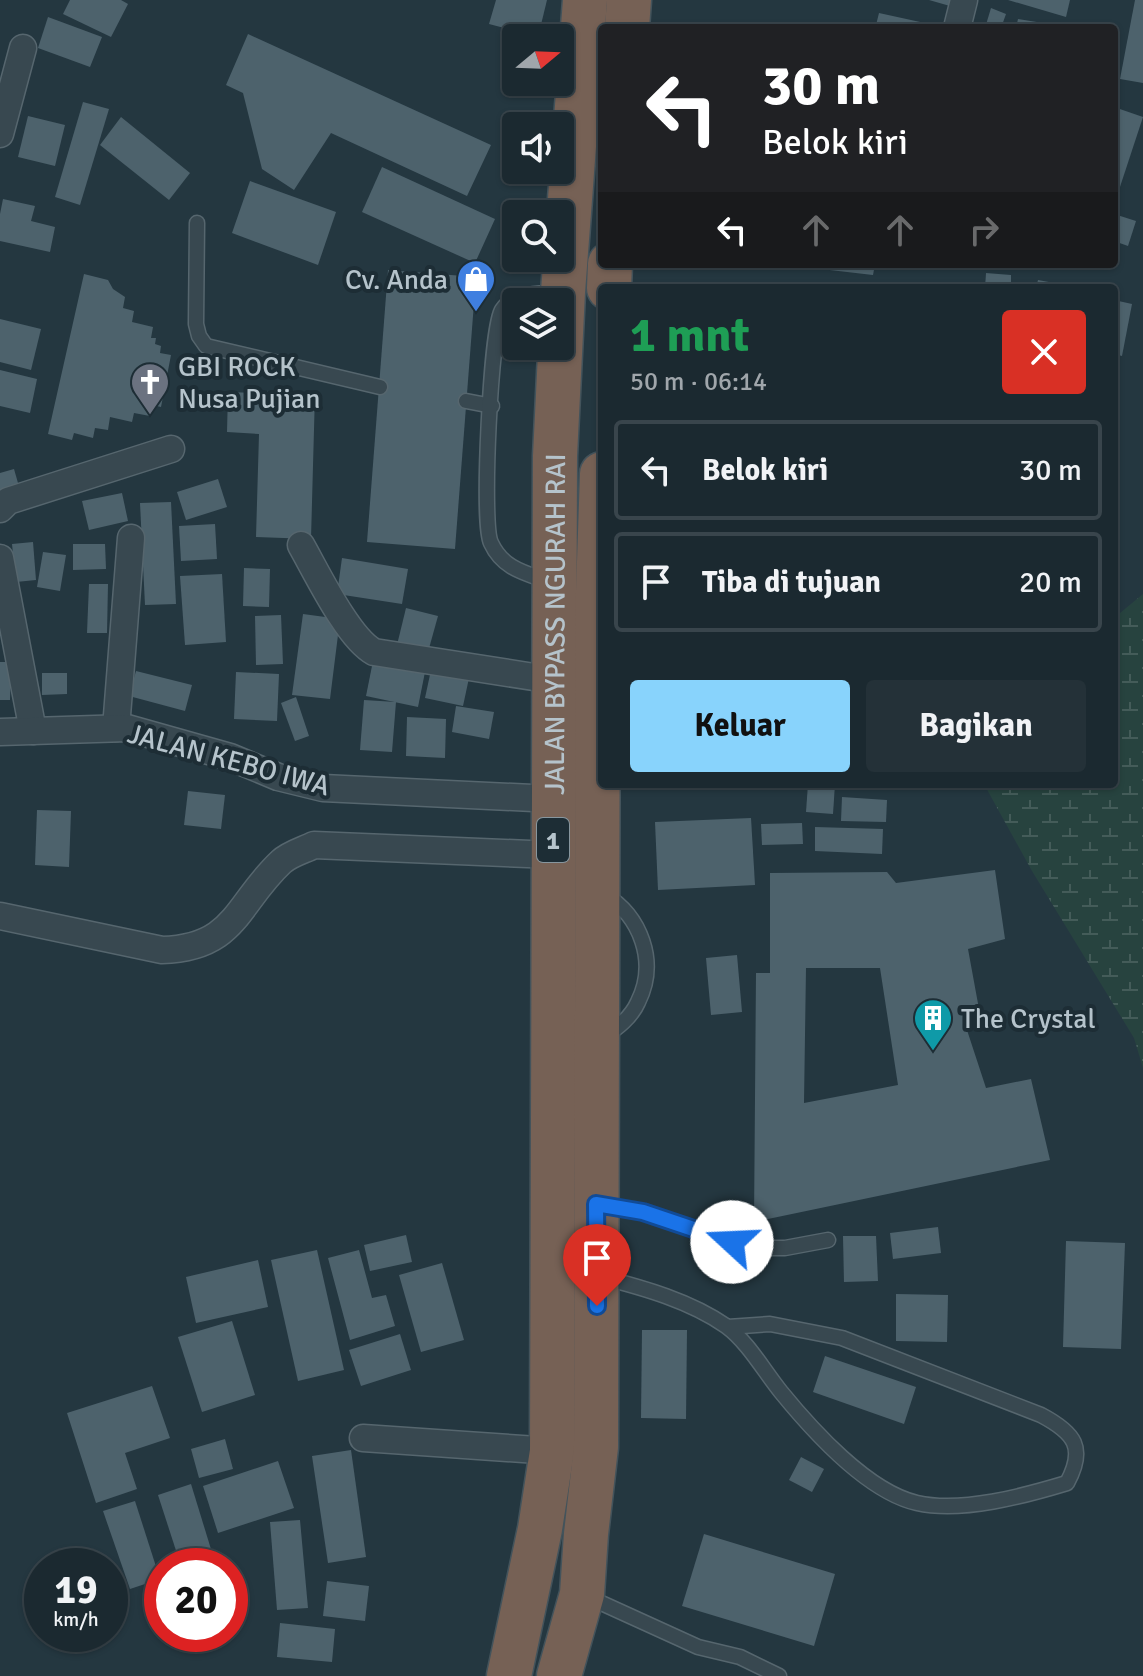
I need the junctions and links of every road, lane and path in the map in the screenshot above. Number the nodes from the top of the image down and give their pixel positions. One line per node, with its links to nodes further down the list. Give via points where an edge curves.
1 (585, 0): 9 (highway, JALAN BYPASS NGURAH RAI / 1)
2 (629, 0): 4 (highway)
3 (964, 0): 5 (street)
4 (627, 24)
5 (958, 24)
6 (23, 48): 7 (street)
7 (0, 134)
8 (197, 223): 12 (lane, via 196,324 206,346)
9 (563, 288)
10 (502, 311): 14 (lane)
11 (560, 360): 20 (highway, JALAN BYPASS NGURAH RAI / 1)
12 (380, 387)
13 (466, 401): 14 (lane)
14 (492, 406): 20 (lane, via 485,504 489,539 510,568)
15 (171, 449): 16 (street, via 8,501)
16 (0, 509)
17 (131, 538): 22 (street)
18 (301, 545): 21 (street, via 364,647)
19 (0, 558): 23 (street)
20 (554, 583): 21 (highway, JALAN BYPASS NGURAH RAI / 1)
21 (553, 680): 26 (highway, JALAN BYPASS NGURAH RAI / 1)
22 (116, 728): 23 (street, JALAN KEBO IWA); 26 (street, JALAN KEBO IWA, via 323,788)
23 (33, 731): 24 (street, JALAN KEBO IWA)
24 (0, 732)
25 (599, 788): 29 (highway, JALAN BYPASS NGURAH RAI / 1)
26 (553, 799): 27 (highway, JALAN BYPASS NGURAH RAI / 1)
27 (553, 855): 28 (street, via 314,845 283,860 224,931 177,949); 34 (highway, JALAN BYPASS NGURAH RAI / 1)
28 (0, 916)
29 (596, 1204): 30 (lane, via 643,1212 750,1248); 31 (highway, JALAN BYPASS NGURAH RAI / 1)
30 (828, 1240)
31 (597, 1276): 32 (lane, via 687,1305); 35 (highway, JALAN BYPASS NGURAH RAI / 1, via 596,1447)
32 (728, 1327): 32 (lane, via 809,1425 865,1475 915,1503 942,1506 1010,1499 1067,1483 1077,1465 1072,1440 1041,1415 842,1338 770,1324)
33 (363, 1438): 34 (street)
34 (552, 1451): 36 (highway, JALAN BYPASS NGURAH RAI / 1)
35 (582, 1594): 37 (highway, JALAN BYPASS NGURAH RAI / 1); 38 (lane, via 698,1647 740,1657)
36 (509, 1676)
37 (559, 1676)
38 (779, 1676)

